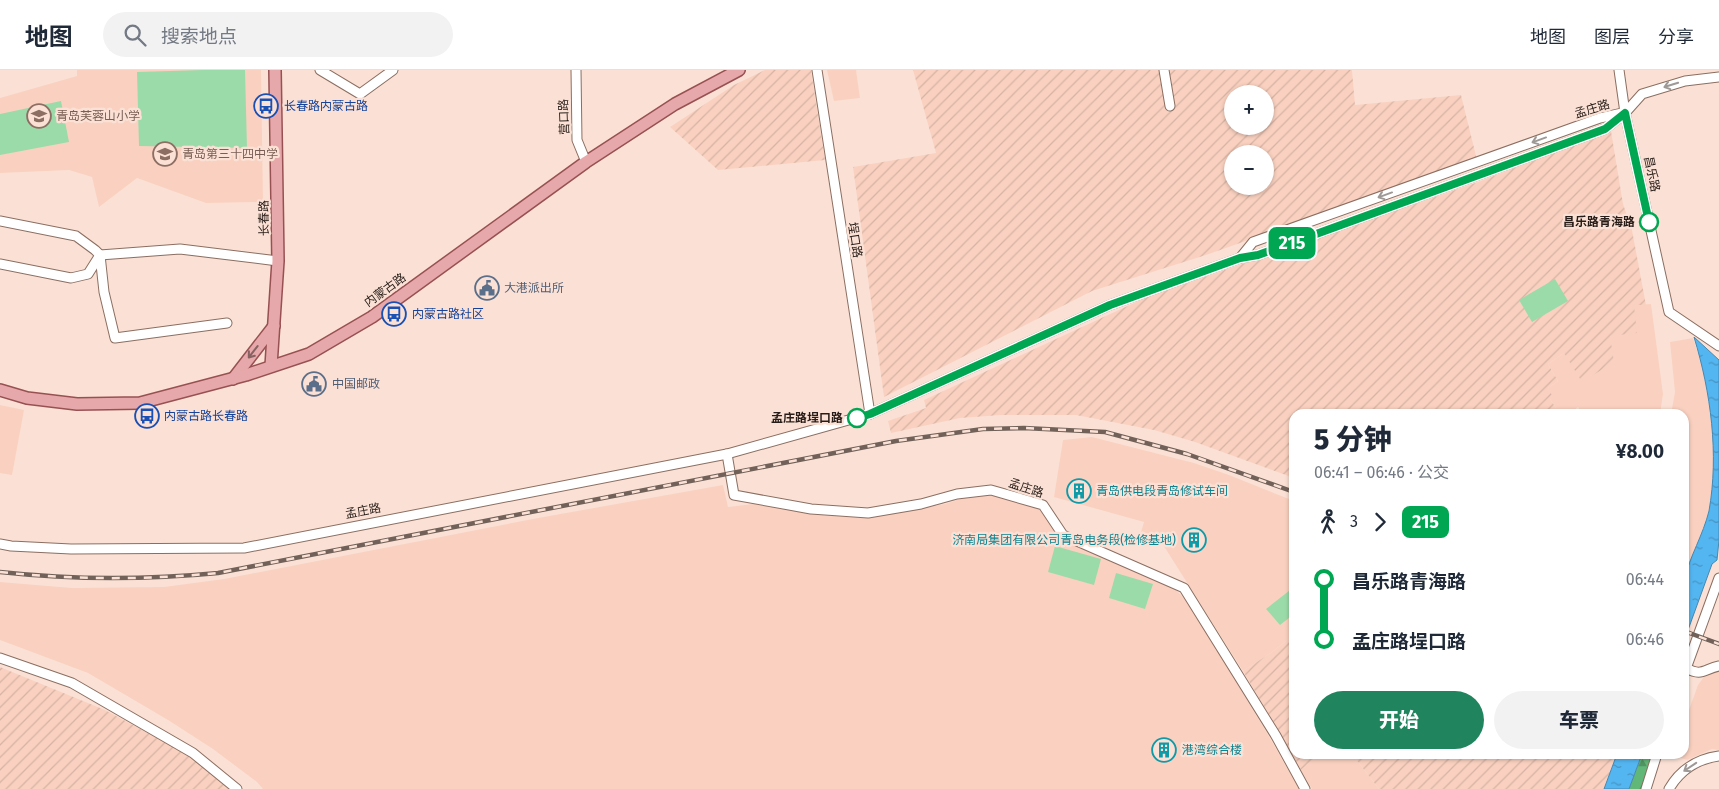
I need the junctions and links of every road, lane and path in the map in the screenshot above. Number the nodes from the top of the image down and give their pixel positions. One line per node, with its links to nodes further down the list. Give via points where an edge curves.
1 (275, 70): 16 (main road, 长春路)
2 (320, 70): 3 (street, via 360,94)
3 (393, 70)
4 (576, 70): 12 (street, 营口路, via 577,140)
5 (739, 70): 12 (main road, 内蒙古路, via 675,104)
6 (817, 70): 24 (street, 埕口路)
7 (1164, 70): 10 (street)
8 (1618, 70): 11 (street, 昌乐路)
9 (1719, 77): 11 (street, one-way to 11, via 1685,81 1642,94)
10 (1170, 106)
11 (1625, 113): 15 (street, 孟庄路, via 1605,129 1258,255); 15 (street, 孟庄路, one-way to 15, via 1600,118 1253,242); 20 (street, 昌乐路, via 1669,312)
12 (586, 162): 21 (main road, 内蒙古路, via 372,316 309,354)
13 (0, 221): 14 (street, via 76,236)
14 (100, 255): 16 (street, via 180,249); 17 (street, via 88,274 71,278); 18 (street, via 104,292 115,338)
15 (1240, 258): 24 (street, 孟庄路, via 1110,305)
16 (278, 262): 19 (main road, 长春路)
17 (0, 264)
18 (227, 323)
19 (274, 326): 21 (main road, 长春路); 22 (main road, one-way to 22)
20 (1719, 346)
21 (271, 366): 22 (main road, 内蒙古路)
22 (233, 379): 23 (main road, 内蒙古路, via 140,403 77,404 27,398)
23 (0, 390)
24 (870, 414): 25 (street, 孟庄路)
25 (727, 454): 26 (street, 孟庄路, via 244,548 71,549); 35 (street, 孟庄路, via 734,495 811,509 868,513 991,490 1043,505 1063,535 1184,588)
26 (0, 544)
27 (1719, 578): 29 (street)
28 (0, 658): 34 (street, via 72,682 193,753)
29 (1689, 660)
30 (1719, 666): 31 (street, via 1702,673)
31 (1689, 672)
32 (1719, 756): 37 (street, one-way to 37, via 1700,760 1686,768)
33 (1655, 759): 36 (street)
34 (237, 789)
35 (1305, 789)
36 (1646, 789)
37 (1669, 789)

